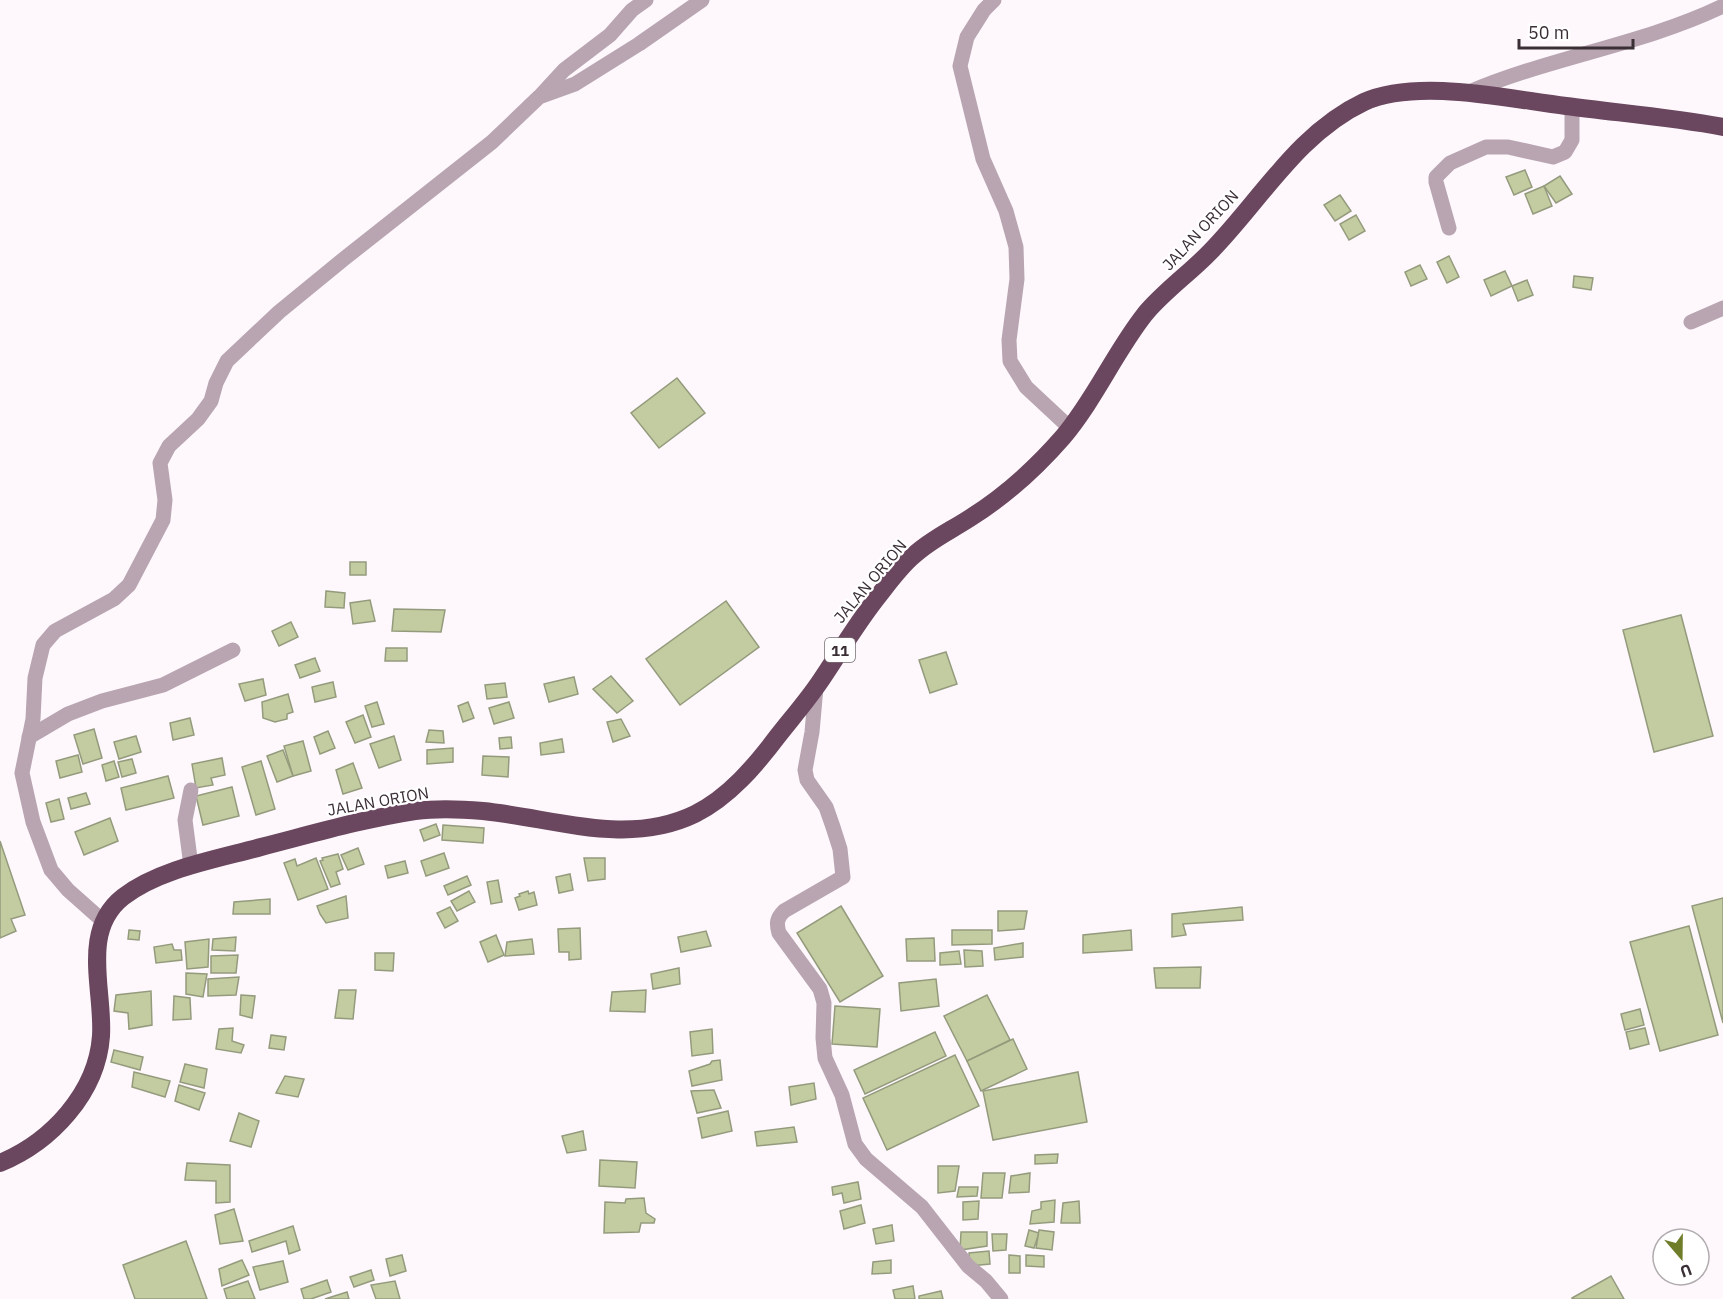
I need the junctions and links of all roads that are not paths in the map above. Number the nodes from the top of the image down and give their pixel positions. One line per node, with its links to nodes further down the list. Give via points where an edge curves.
1 (646, 0): 4 (street)
2 (702, 0): 7 (street, via 575,84)
3 (994, 0): 13 (street, via 967,37 960,66 983,159 1006,211 1016,247 1010,361 1026,387)
4 (635, 5): 7 (street, via 610,35 564,69)
5 (1723, 6): 6 (street, via 1676,26 1499,79)
6 (1467, 93): 8 (highway, JALAN ORION / 11); 13 (highway, JALAN ORION / 11, via 1395,94 1367,100 1315,133 1214,248 1145,315)
7 (539, 97): 16 (street, via 492,142 279,312 228,361 212,401 169,446 160,463 165,500 163,520 129,585 114,599 55,632 43,645)
8 (1572, 107): 9 (highway, JALAN ORION / 11); 10 (street, via 1572,140 1565,152 1553,158 1508,147 1486,147 1450,163 1436,177)
9 (1723, 127)
10 (1449, 228)
11 (1723, 308): 12 (street)
12 (1691, 322)
13 (1070, 428): 15 (highway, JALAN ORION / 11, via 1036,467 1008,490 909,559 852,630)
14 (233, 650): 16 (street, via 163,685 68,714)
15 (816, 687): 18 (highway, JALAN ORION / 11, via 743,778 693,815 664,824 637,830 604,830 483,811 420,811 326,830); 21 (street, via 805,771 834,827 843,877 784,911 779,916 779,933 820,989 825,1058 842,1095 855,1144 866,1159 922,1207 968,1266)
16 (29, 737): 19 (street, via 22,773 41,847 51,870)
17 (191, 790): 18 (street, via 185,820)
18 (191, 866): 19 (highway, JALAN ORION / 11, via 128,893 110,909)
19 (104, 922): 20 (highway, JALAN ORION / 11, via 97,948 96,977 101,1039 89,1081 46,1136)
20 (0, 1163)
21 (1001, 1299)

